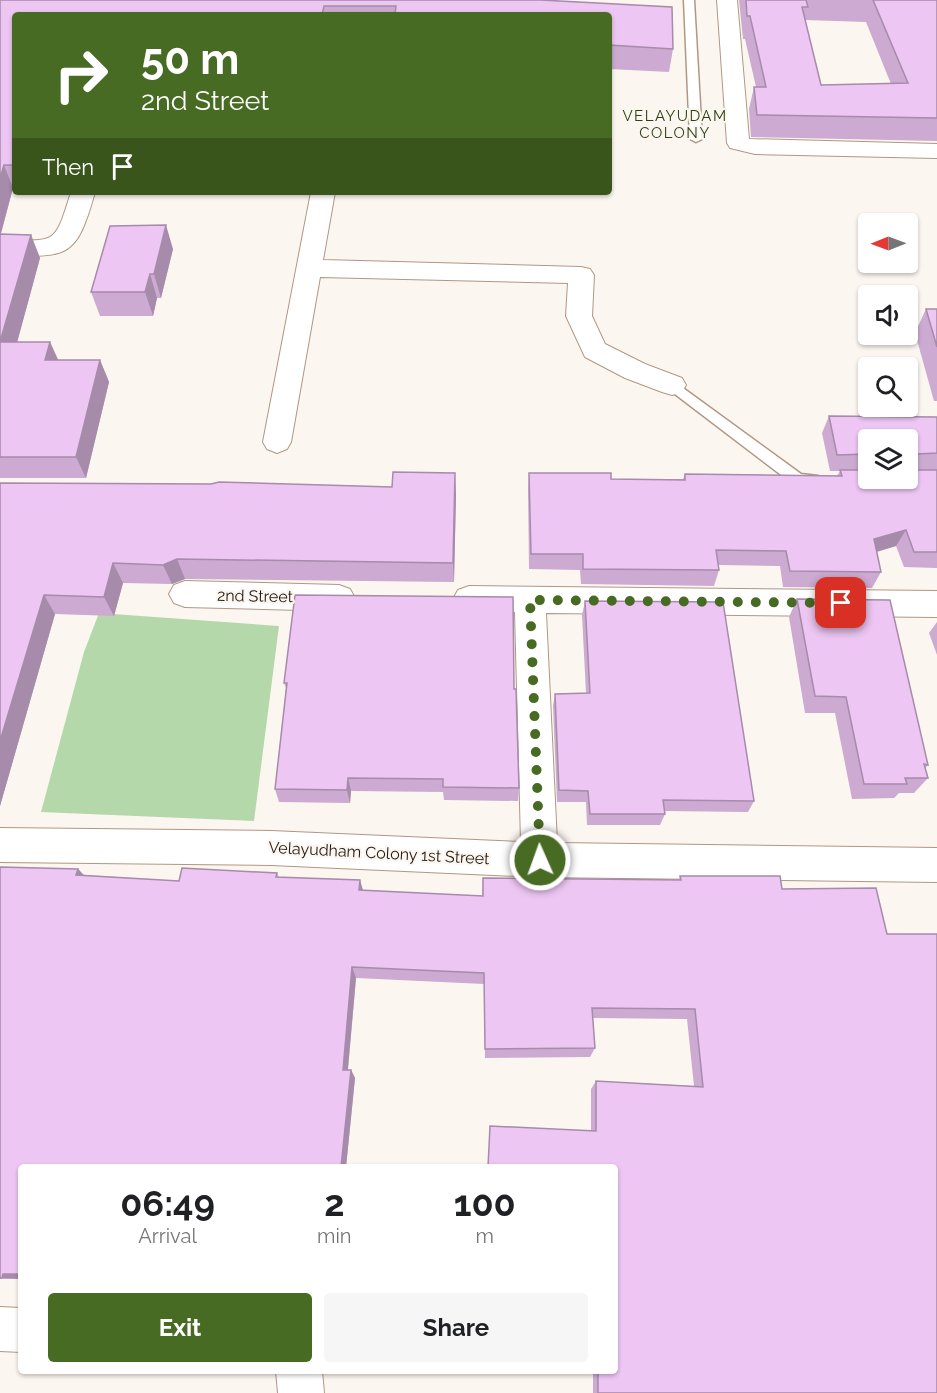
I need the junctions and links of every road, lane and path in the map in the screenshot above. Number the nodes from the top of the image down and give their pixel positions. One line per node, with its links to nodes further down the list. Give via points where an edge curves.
1 (689, 0): 3 (lane)
2 (727, 0): 4 (street, via 738,143 755,147)
3 (696, 139)
4 (937, 151)
5 (82, 195): 7 (street, via 70,232 61,243)
6 (322, 195): 8 (street)
7 (0, 247)
8 (309, 268): 9 (street, via 581,275 579,316 594,350); 10 (street)
9 (672, 385): 11 (lane, via 798,480)
10 (278, 442)
11 (833, 480)
12 (185, 594): 13 (street, 2nd Street)
13 (366, 598)
14 (436, 598): 15 (street)
15 (530, 600): 16 (street); 18 (street)
16 (937, 604)
17 (0, 845): 18 (street, Velayudham Colony 1st Street, via 271,848)
18 (540, 860): 19 (street, Velayudham Colony 1st Street)
19 (937, 865)
20 (0, 1329): 21 (street)
21 (18, 1330)
22 (299, 1374): 23 (street)
23 (301, 1393)

